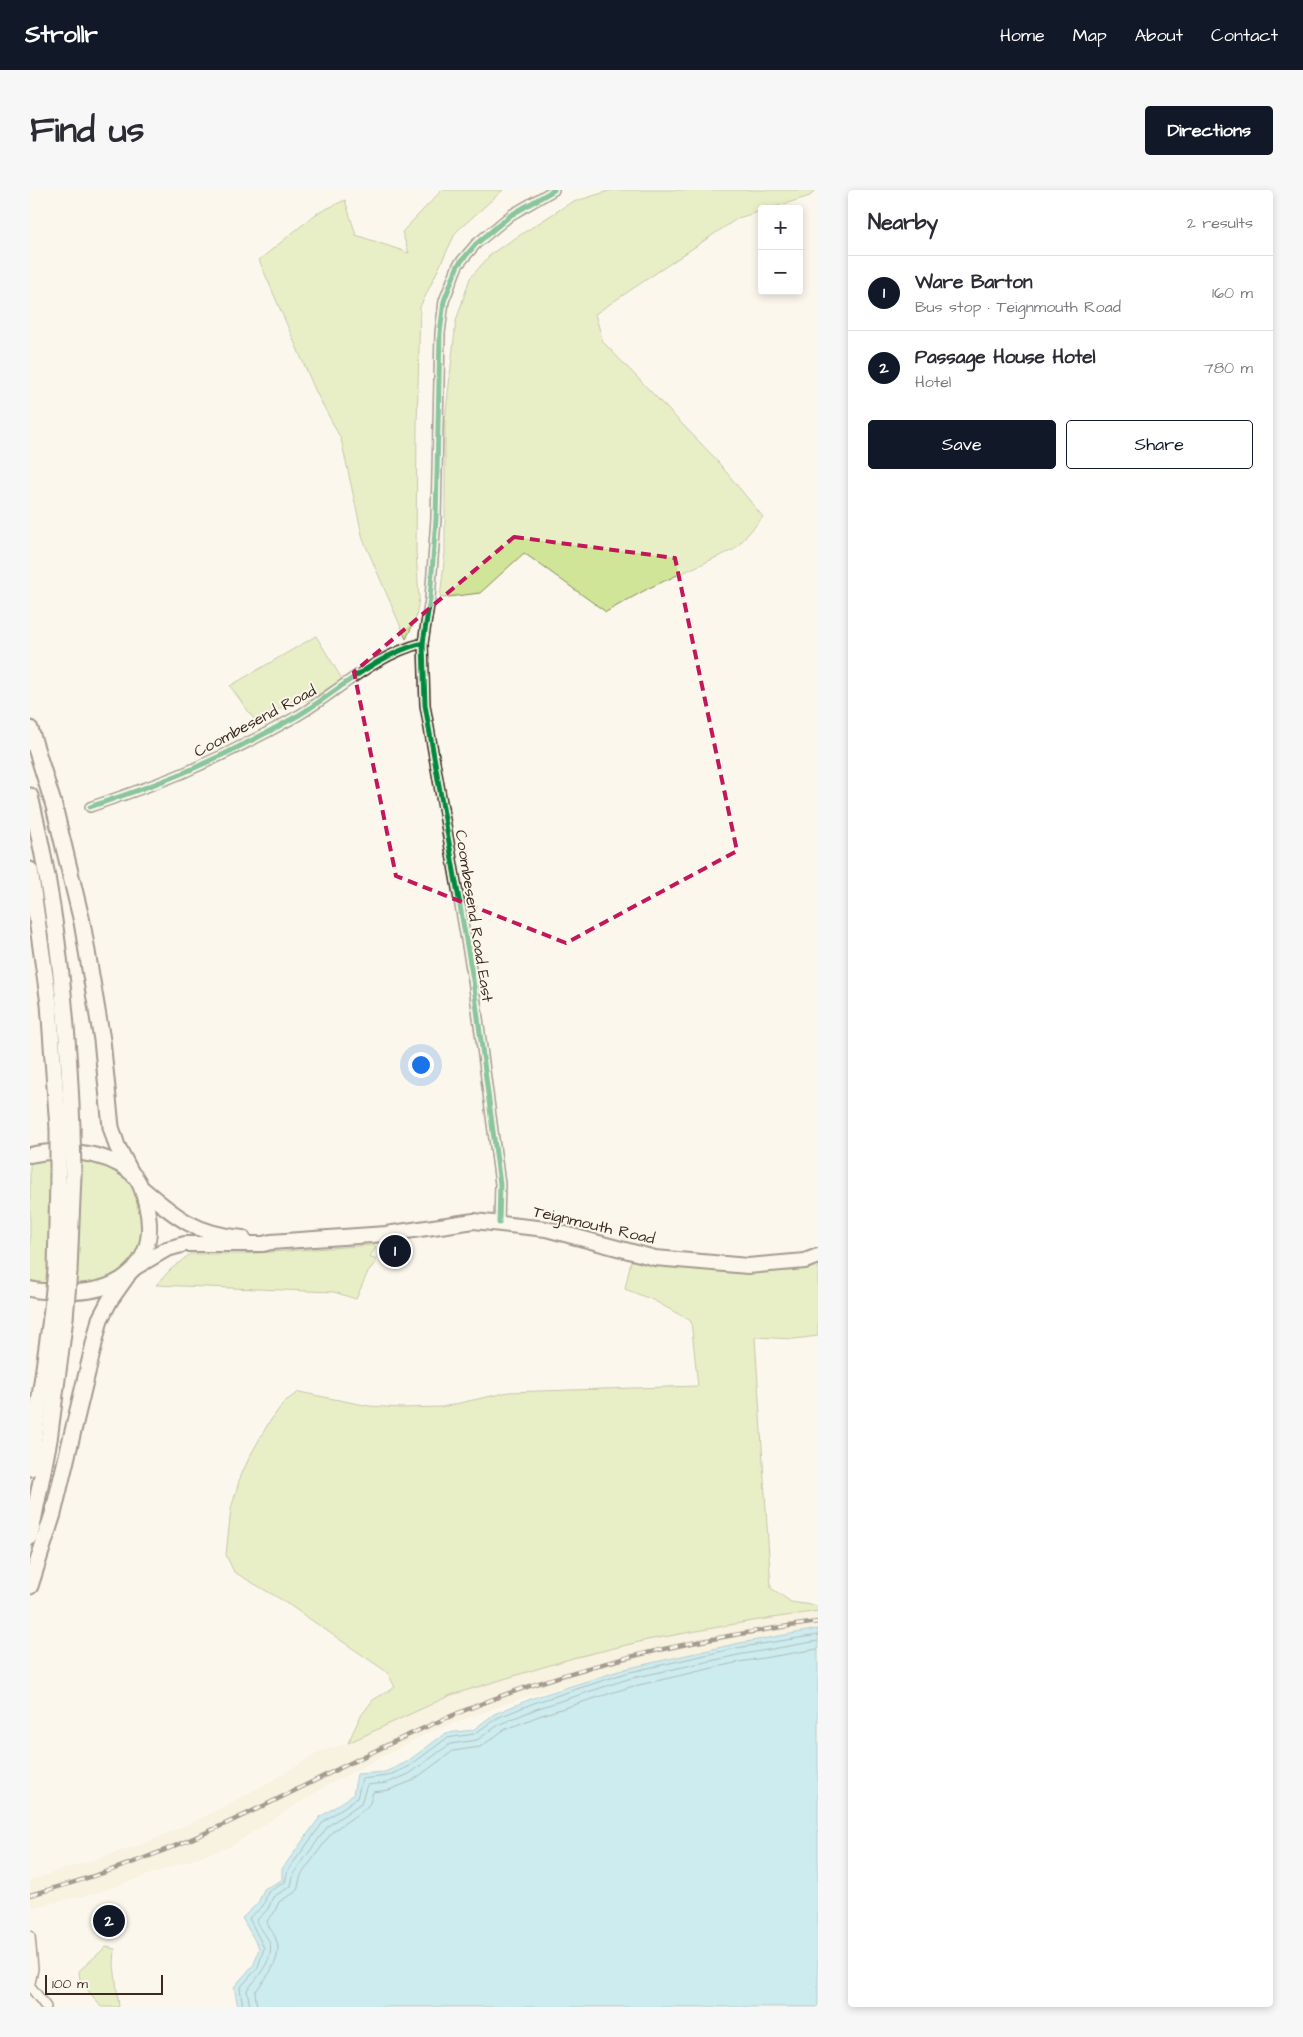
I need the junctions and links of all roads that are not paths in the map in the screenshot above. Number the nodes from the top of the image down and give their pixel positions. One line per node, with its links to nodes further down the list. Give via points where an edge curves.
1 (554, 190): 2 (street, Coombesend Road East, via 510,215 476,244 458,265 444,301 440,333 436,520)
2 (423, 643): 5 (street, Coombesend Road, via 386,656 306,710 255,738 183,773); 11 (street, Coombesend Road East, via 426,706 473,980 500,1184)
3 (30, 729): 9 (highway, via 54,806 82,922 102,1040 111,1126)
4 (30, 796): 7 (highway, via 51,896 59,956 70,1065)
5 (90, 807)
6 (30, 870): 7 (highway)
7 (65, 1128): 16 (highway, bridge)
8 (30, 1155): 9 (main road, via 80,1153 103,1158)
9 (130, 1171): 10 (main road)
10 (143, 1189): 12 (main road, Teignmouth Road, via 179,1219 204,1230); 14 (main road, via 149,1232 146,1248)
11 (499, 1223): 12 (main road, Teignmouth Road, via 474,1220 386,1234); 13 (main road, Teignmouth Road, via 546,1228 655,1258 748,1266 805,1262)
12 (272, 1242): 14 (main road, Teignmouth Road, via 180,1245 156,1254)
13 (818, 1256)
14 (132, 1272): 15 (main road, Teignmouth Road, via 111,1286 87,1292); 19 (highway, via 100,1319 53,1514)
15 (30, 1289)
16 (58, 1318): 17 (highway); 18 (highway, via 47,1449)
17 (30, 1468)
18 (30, 1537)
19 (30, 1586)
20 (30, 1936): 21 (street, via 33,1969)
21 (30, 1985): 22 (street)
22 (46, 2007)

